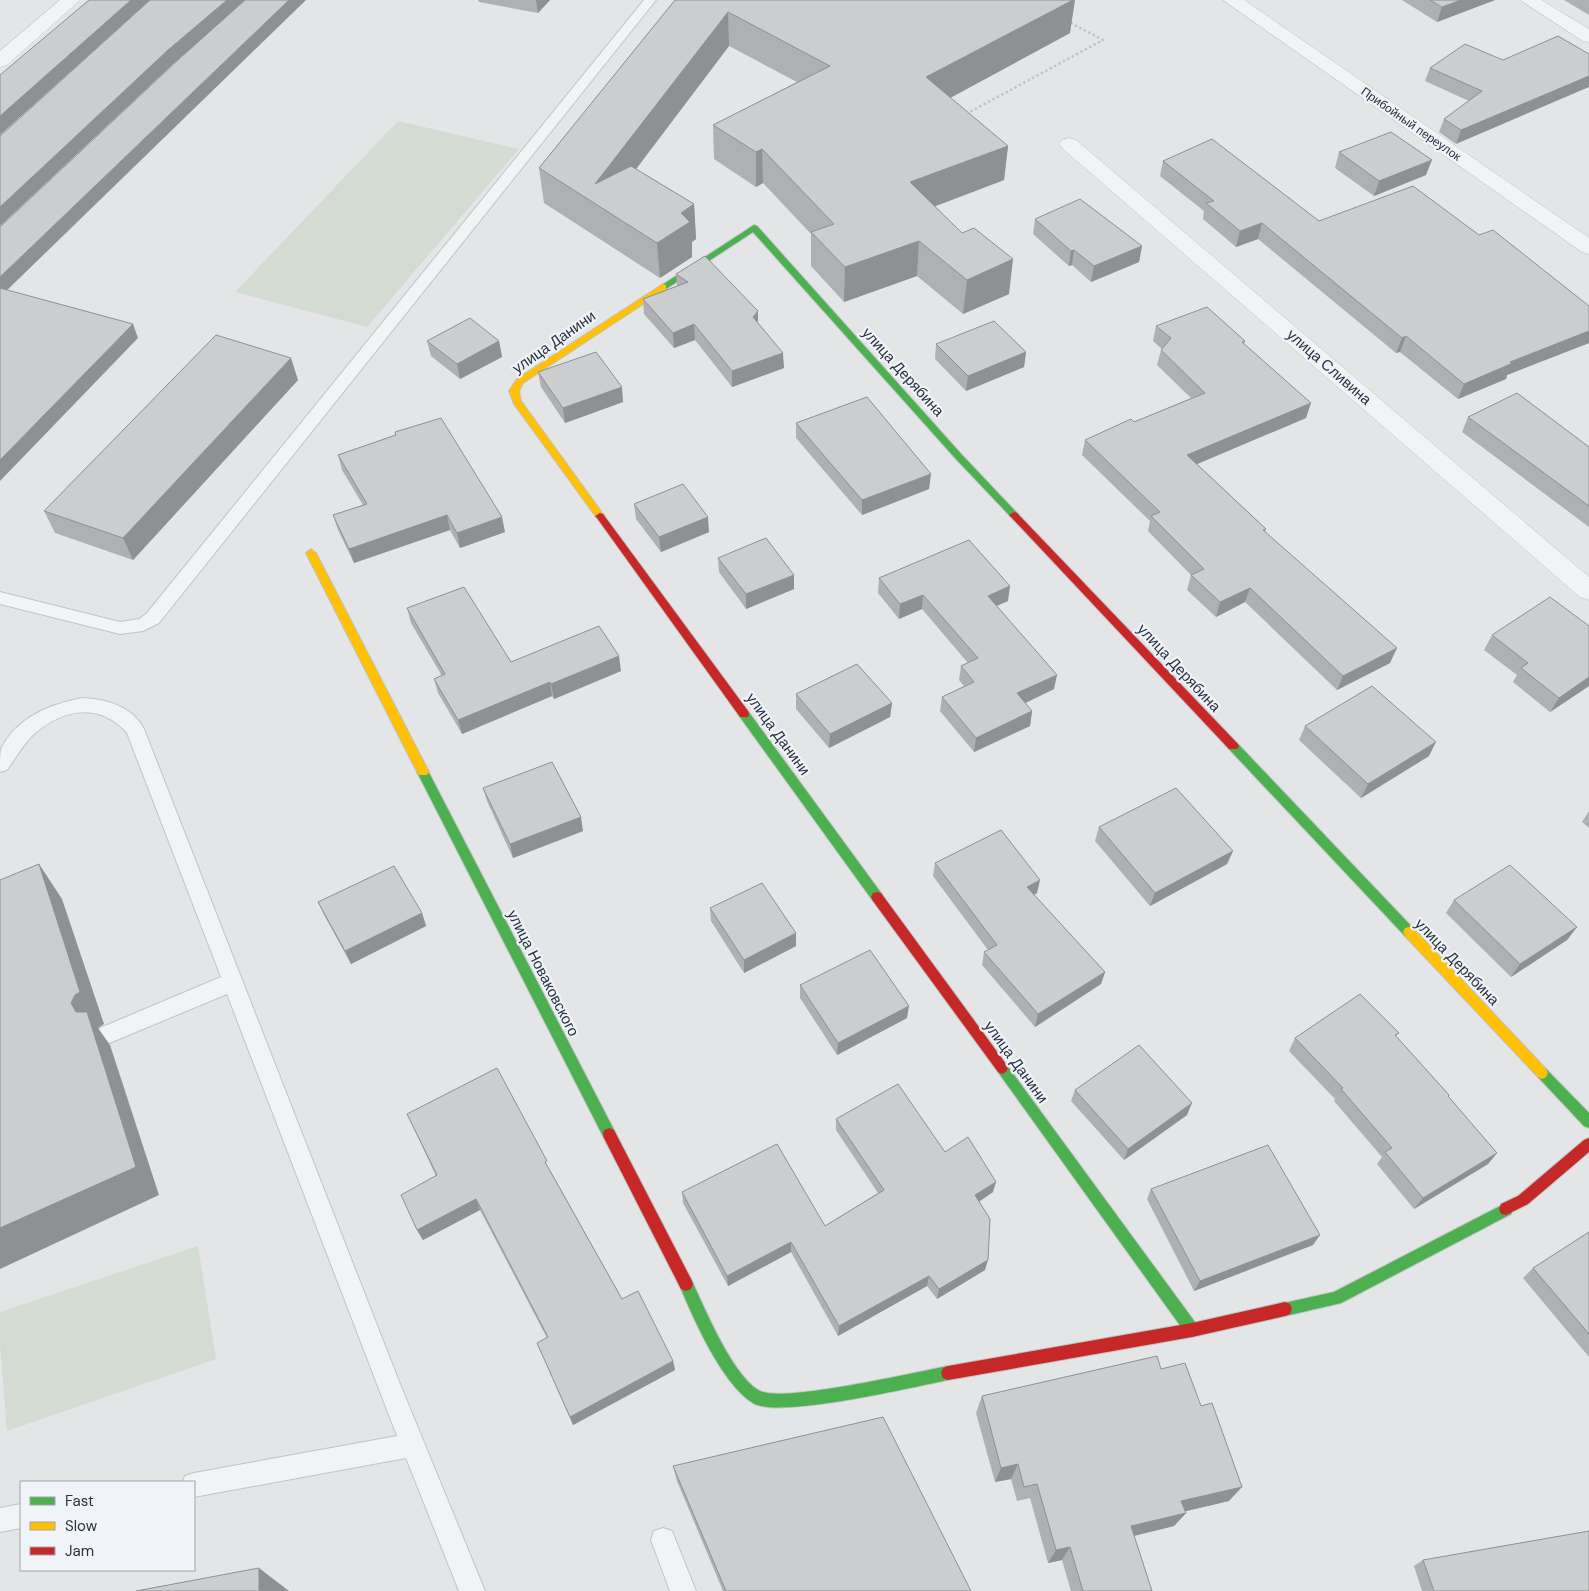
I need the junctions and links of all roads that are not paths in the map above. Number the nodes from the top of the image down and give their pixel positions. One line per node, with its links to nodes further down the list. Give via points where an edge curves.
1 (71, 0): 6 (street)
2 (650, 0): 12 (lane, via 153,618 143,625 120,628)
3 (1232, 0): 9 (street, Прибойный переулок)
4 (1533, 1): 5 (street)
5 (1589, 36)
6 (0, 61)
7 (1069, 144): 11 (street, улица Сливина)
8 (754, 228): 16 (street, улица Дерябина, via 959,456); 18 (street, улица Данини, via 520,381 514,391 517,402)
9 (1589, 248)
10 (311, 553): 18 (street, улица Новаковского, via 733,1376 759,1399 797,1400)
11 (1589, 591)
12 (0, 598)
13 (0, 765): 14 (lane, via 26,731 52,713 84,704 99,705 127,718 135,729)
14 (232, 982): 15 (lane); 19 (lane)
15 (107, 1035)
16 (1589, 1122)
17 (1589, 1144): 18 (street, via 1523,1200 1336,1298)
18 (1192, 1330)
19 (412, 1445): 20 (lane); 24 (lane)
20 (195, 1485)
21 (20, 1516): 22 (lane)
22 (0, 1520)
23 (662, 1540): 25 (lane)
24 (472, 1591)
25 (683, 1591)

